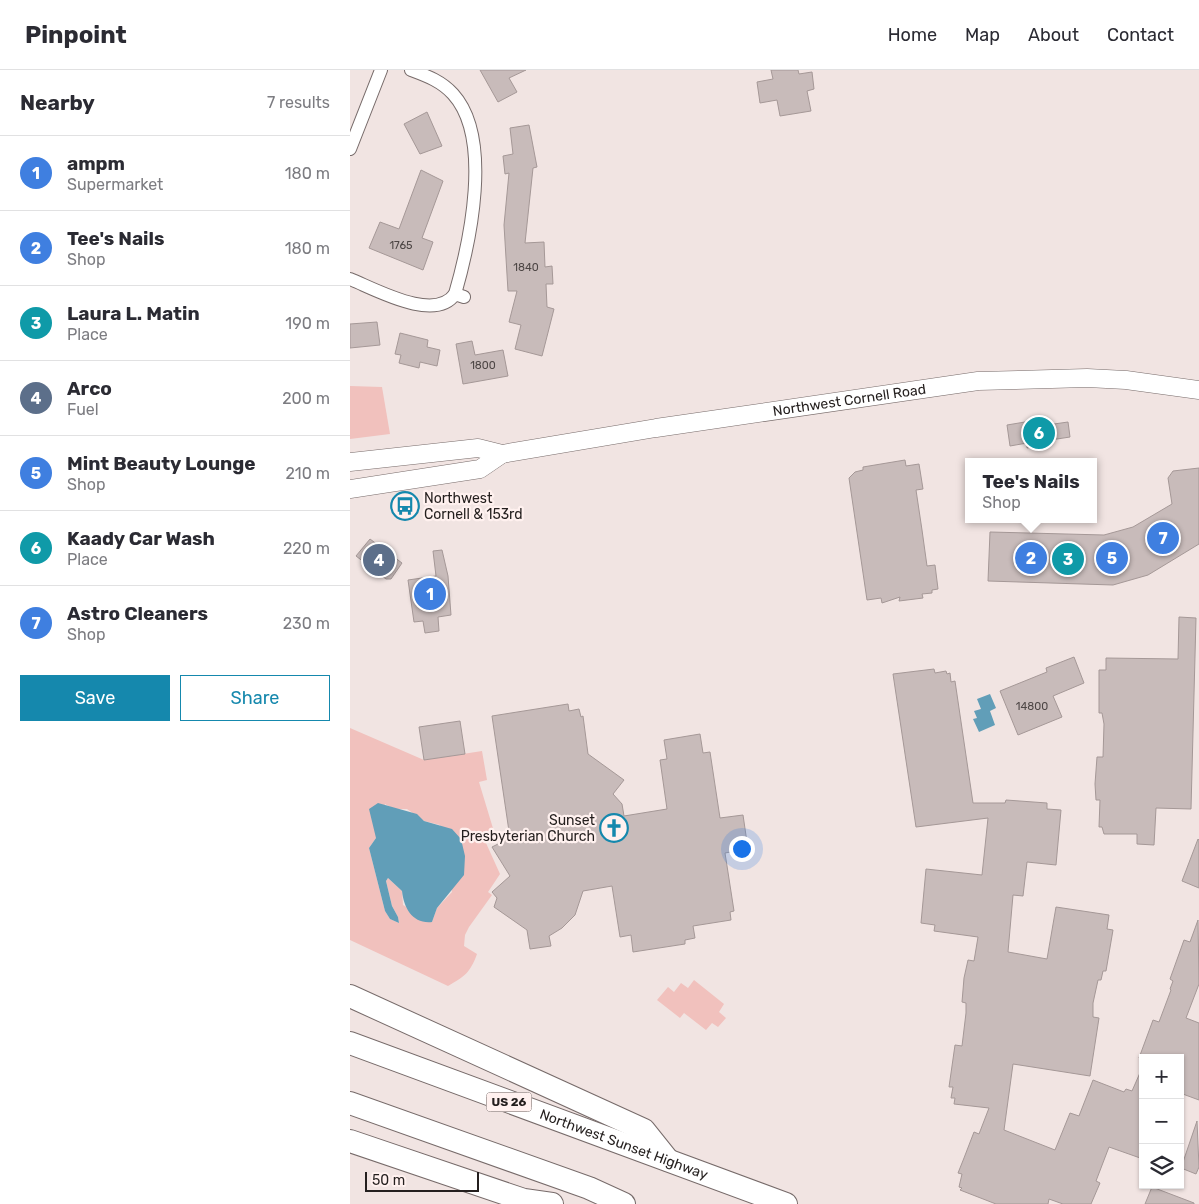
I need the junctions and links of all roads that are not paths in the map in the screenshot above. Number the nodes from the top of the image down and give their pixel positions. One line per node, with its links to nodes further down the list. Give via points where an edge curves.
1 (381, 70): 3 (street)
2 (411, 70): 4 (street, via 431,78 453,94 467,115 475,144 469,236 460,295 440,305 417,304)
3 (350, 150)
4 (350, 279)
5 (1199, 390): 6 (main road, Northwest Cornell Road, via 1087,378 978,381)
6 (502, 454): 7 (main road, Northwest Cornell Road, via 478,448); 8 (main road, Northwest Cornell Road, via 480,469)
7 (350, 462)
8 (350, 489)
9 (350, 996): 13 (highway, via 644,1130)
10 (350, 1042): 13 (highway, Northwest Sunset Highway / US 26)
11 (350, 1103): 15 (highway, via 589,1188)
12 (350, 1141): 14 (highway, via 524,1200)
13 (669, 1161): 16 (highway, Northwest Sunset Highway / US 26)
14 (552, 1204)
15 (624, 1204)
16 (786, 1204)

